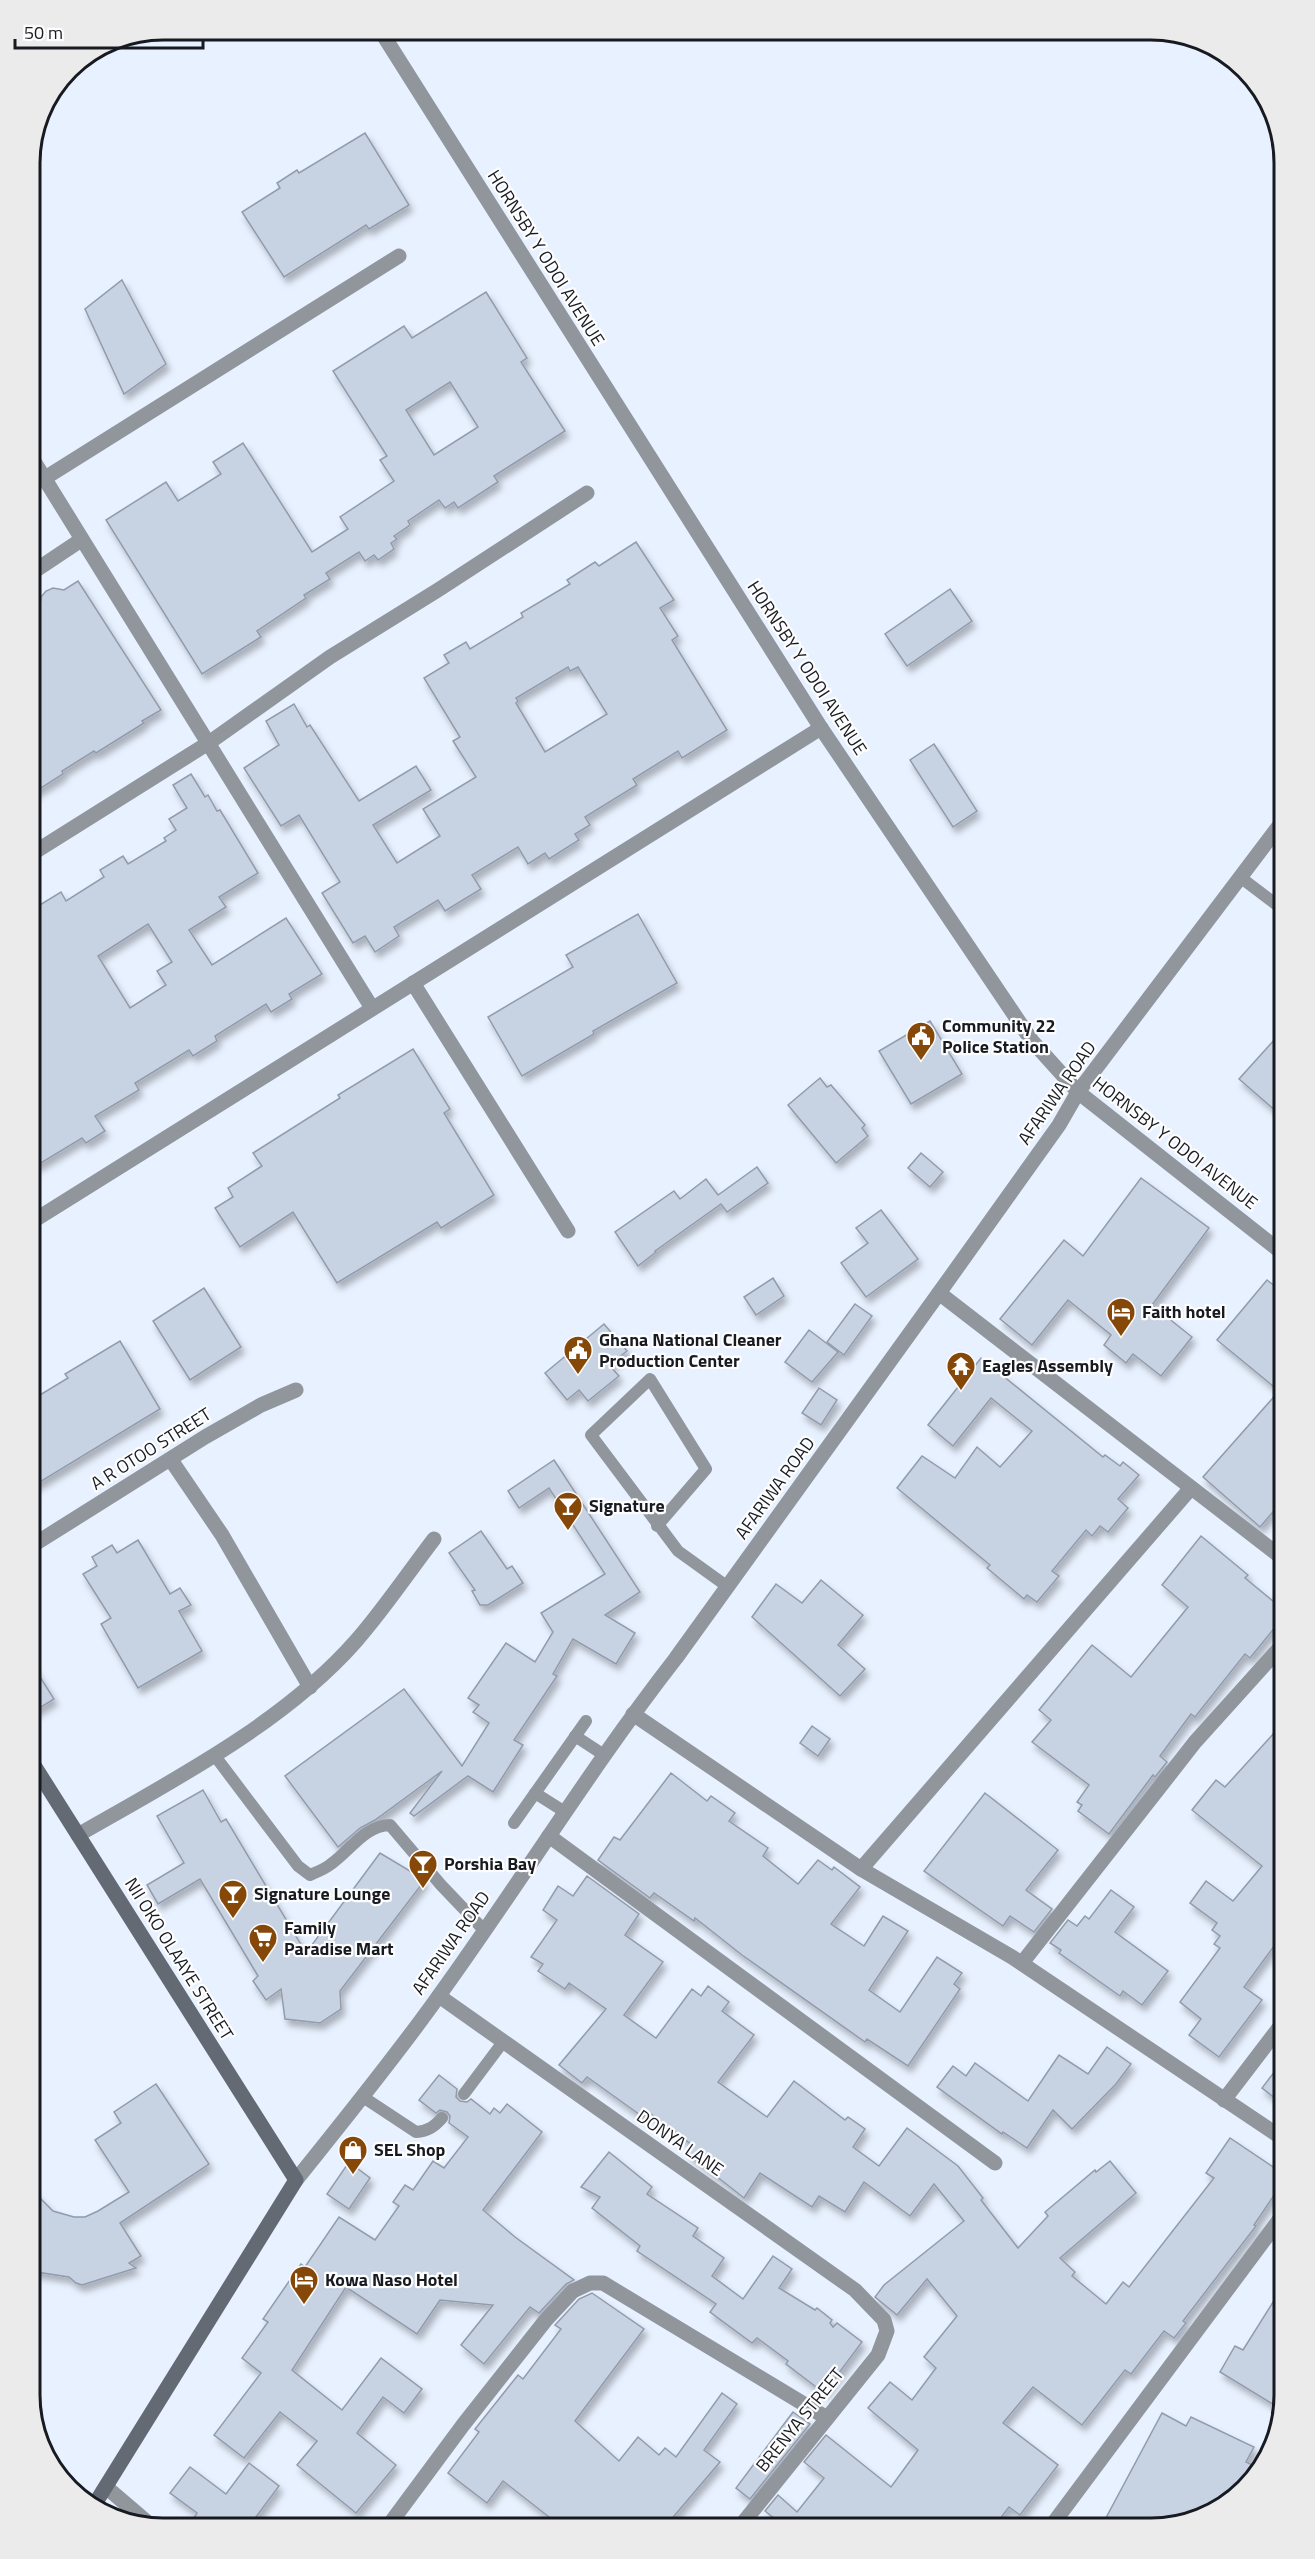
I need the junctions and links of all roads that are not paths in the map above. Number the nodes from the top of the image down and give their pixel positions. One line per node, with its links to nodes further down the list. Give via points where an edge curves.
1 (387, 41): 8 (street, HORNSBY Y ODOI AVENUE)
2 (399, 256): 4 (street)
3 (41, 472): 4 (street)
4 (45, 478): 6 (street)
5 (587, 493): 9 (street, via 330,657)
6 (81, 540): 7 (street); 9 (street)
7 (41, 567)
8 (821, 728): 14 (street); 16 (street, HORNSBY Y ODOI AVENUE, via 1032,1041)
9 (210, 742): 11 (street); 15 (street)
10 (1274, 833): 12 (street, AFARIWA ROAD)
11 (41, 848)
12 (1240, 878): 13 (lane); 16 (street, AFARIWA ROAD)
13 (1274, 903)
14 (413, 983): 15 (street); 18 (street)
15 (372, 1008): 17 (street)
16 (1078, 1092): 19 (street, HORNSBY Y ODOI AVENUE); 20 (street, AFARIWA ROAD, via 1059,1125)
17 (41, 1215)
18 (568, 1231)
19 (1274, 1246)
20 (939, 1293): 23 (street); 28 (street, AFARIWA ROAD)
21 (296, 1390): 22 (street, A R OTOO STREET, via 261,1405)
22 (171, 1460): 26 (street, A R OTOO STREET); 30 (street, via 222,1535)
23 (1191, 1488): 27 (street); 42 (street)
24 (657, 1526): 24 (lane, via 706,1469 650,1379 591,1435); 28 (lane, via 678,1551)
25 (434, 1539): 30 (street, via 356,1641)
26 (40, 1541)
27 (1274, 1552)
28 (728, 1587): 31 (street, AFARIWA ROAD)
29 (1274, 1654): 44 (street, via 1195,1742)
30 (310, 1687): 35 (street)
31 (633, 1714): 34 (street, AFARIWA ROAD); 42 (street)
32 (586, 1720): 33 (lane)
33 (575, 1736): 34 (lane); 37 (lane)
34 (604, 1755): 38 (street, AFARIWA ROAD)
35 (215, 1756): 40 (street); 43 (lane, via 298,1866 310,1875 330,1865 369,1831 390,1825)
36 (40, 1775): 40 (street, NII OKO OLAAYE STREET)
37 (535, 1793): 38 (lane); 39 (lane)
38 (565, 1812): 41 (street, AFARIWA ROAD)
39 (514, 1823)
40 (78, 1835): 54 (street, NII OKO OLAAYE STREET)
41 (549, 1836): 43 (street, AFARIWA ROAD); 53 (street)
42 (861, 1869): 44 (street)
43 (484, 1930): 45 (street, AFARIWA ROAD)
44 (1022, 1963): 50 (street)
45 (439, 1996): 47 (street, DONYA LANE); 49 (street, AFARIWA ROAD)
46 (1274, 2034): 50 (street)
47 (503, 2042): 48 (lane); 56 (street, DONYA LANE, via 855,2290 884,2320)
48 (464, 2094)
49 (363, 2097): 51 (lane, via 416,2132 434,2127); 54 (street, AFARIWA ROAD)
50 (1224, 2100): 52 (street)
51 (442, 2118)
52 (1274, 2133)
53 (994, 2163)
54 (296, 2180): 58 (street)
55 (1274, 2227): 63 (street)
56 (887, 2331): 57 (street, BRENYA STREET, via 878,2355)
57 (827, 2418): 61 (street, via 603,2283 590,2283 573,2291 545,2321); 62 (street, BRENYA STREET)
58 (106, 2487): 59 (street); 60 (street)
59 (98, 2500)
60 (140, 2516)
61 (394, 2518)
62 (747, 2518)
63 (1057, 2518)

